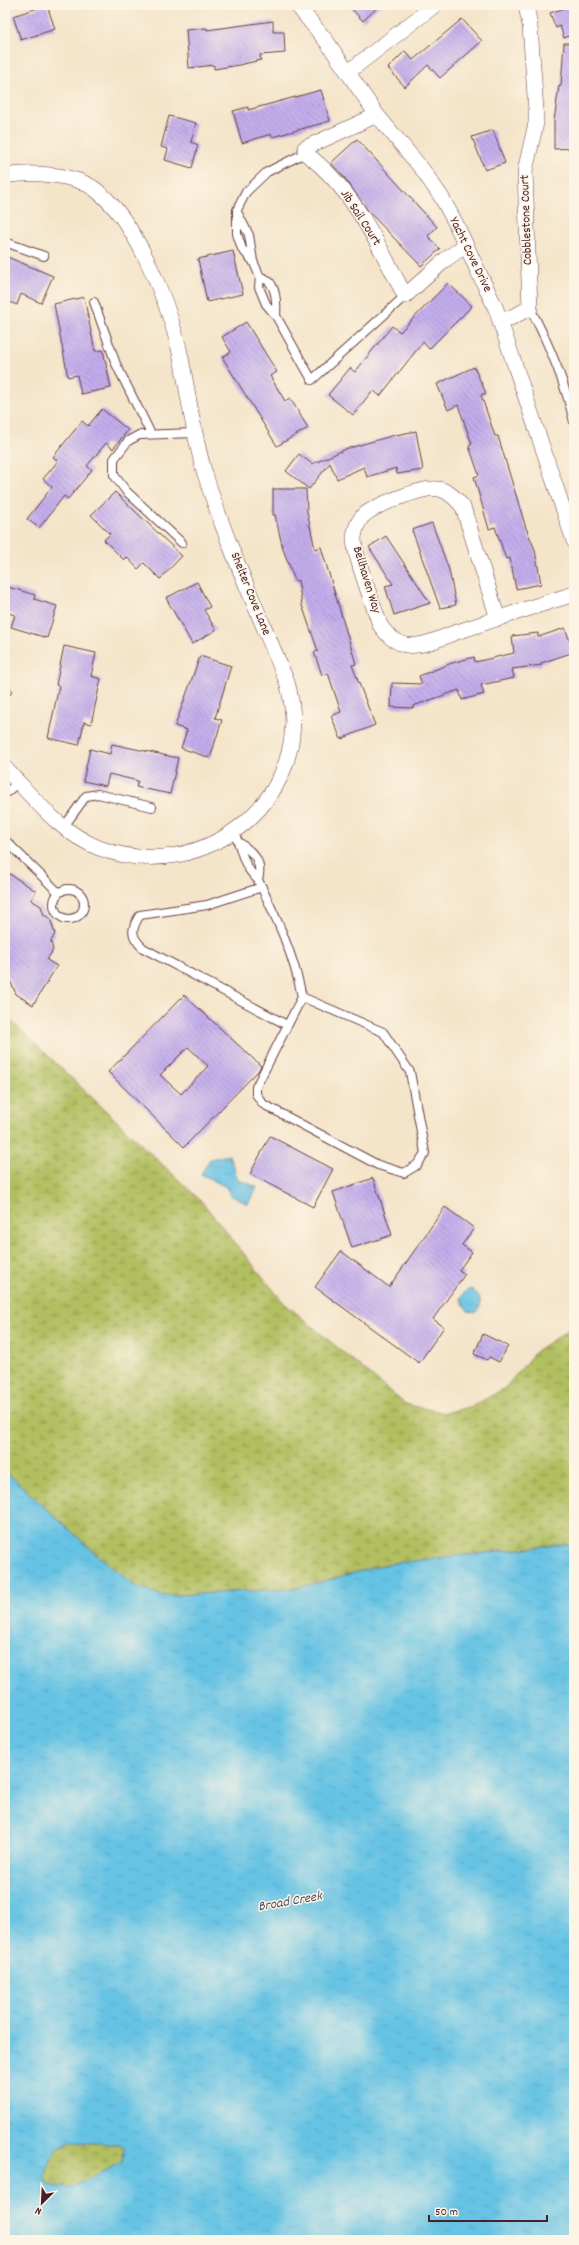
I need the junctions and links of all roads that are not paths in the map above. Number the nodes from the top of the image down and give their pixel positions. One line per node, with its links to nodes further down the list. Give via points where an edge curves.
1 (297, 5): 4 (street, Yacht Cove Drive)
2 (435, 5): 4 (street)
3 (526, 5): 16 (street, Cobblestone Court, via 536,110 536,123 525,171)
4 (348, 72): 5 (street, Yacht Cove Drive)
5 (377, 115): 6 (street, via 305,148); 10 (street, Yacht Cove Drive, via 422,169 442,198)
6 (305, 153): 8 (lane, via 267,172 252,184); 14 (street, Jib Sail Court, via 329,173 358,210)
7 (5, 176): 20 (street, Shelter Cove Lane, via 35,174 88,184 109,202 128,226 148,262 167,310 177,343)
8 (237, 210): 12 (lane, via 249,235); 12 (lane, via 236,234 239,243)
9 (5, 242): 11 (lane)
10 (466, 245): 14 (street, via 446,259); 18 (street, Yacht Cove Drive)
11 (44, 256)
12 (253, 261): 13 (lane)
13 (260, 277): 17 (lane, via 259,287 266,304); 17 (lane, via 267,278 275,294)
14 (405, 296): 17 (lane, via 312,380)
15 (94, 302): 21 (lane, via 116,364)
16 (530, 308): 18 (street); 19 (lane, via 545,336 569,398)
17 (276, 316)
18 (500, 323): 22 (street, Yacht Cove Drive)
19 (574, 422)
20 (196, 433): 21 (lane); 31 (street, Shelter Cove Lane, via 205,474 226,535 287,682 294,714 294,730 288,758 271,794)
21 (151, 434): 23 (lane, via 139,435 128,441 114,459 114,475 126,491)
22 (574, 541)
23 (182, 543)
24 (574, 594): 25 (street, Bellhaven Way)
25 (498, 619): 25 (street, Bellhaven Way, via 420,644 406,644 386,635 380,625 354,544 356,530 363,517 373,509 426,489 441,489 454,496 463,507)
26 (6, 770): 27 (street, Shelter Cove Lane)
27 (18, 782): 28 (lane); 30 (street, Shelter Cove Lane)
28 (5, 794)
29 (152, 807): 30 (lane, via 98,794 86,796)
30 (63, 828): 31 (street, Shelter Cove Lane, via 100,848 132,857 152,859 191,852)
31 (237, 837): 33 (lane, via 242,858 249,872); 33 (lane, via 255,853 261,870)
32 (5, 840): 34 (lane)
33 (260, 884): 35 (lane, via 281,928); 36 (lane, via 206,905 140,915 132,934 143,948)
34 (59, 893)
35 (302, 997): 36 (lane); 36 (lane, via 383,1032 395,1049 410,1072 425,1153 417,1164 404,1173 393,1171 263,1104 256,1094 256,1087)
36 (287, 1025)

